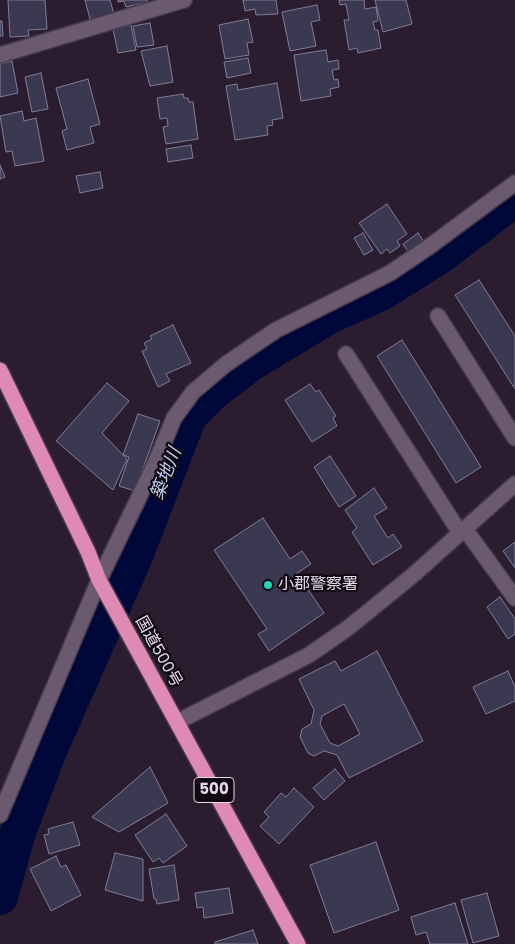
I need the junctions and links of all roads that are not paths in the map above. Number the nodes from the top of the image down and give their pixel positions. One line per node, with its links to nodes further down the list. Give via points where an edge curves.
1 (184, 0): 2 (street)
2 (0, 55)
3 (515, 183): 10 (street, via 390,273 276,330 226,364 193,392 174,418)
4 (438, 316): 7 (street)
5 (346, 354): 9 (street)
6 (0, 370): 10 (highway, 国道500号 / 500)
7 (515, 438)
8 (515, 484): 9 (street)
9 (462, 531): 11 (street); 12 (street, via 369,611 310,655)
10 (99, 580): 12 (highway, 国道500号 / 500); 13 (street)
11 (515, 598)
12 (177, 722): 14 (highway, 国道500号 / 500)
13 (0, 815)
14 (298, 944)

